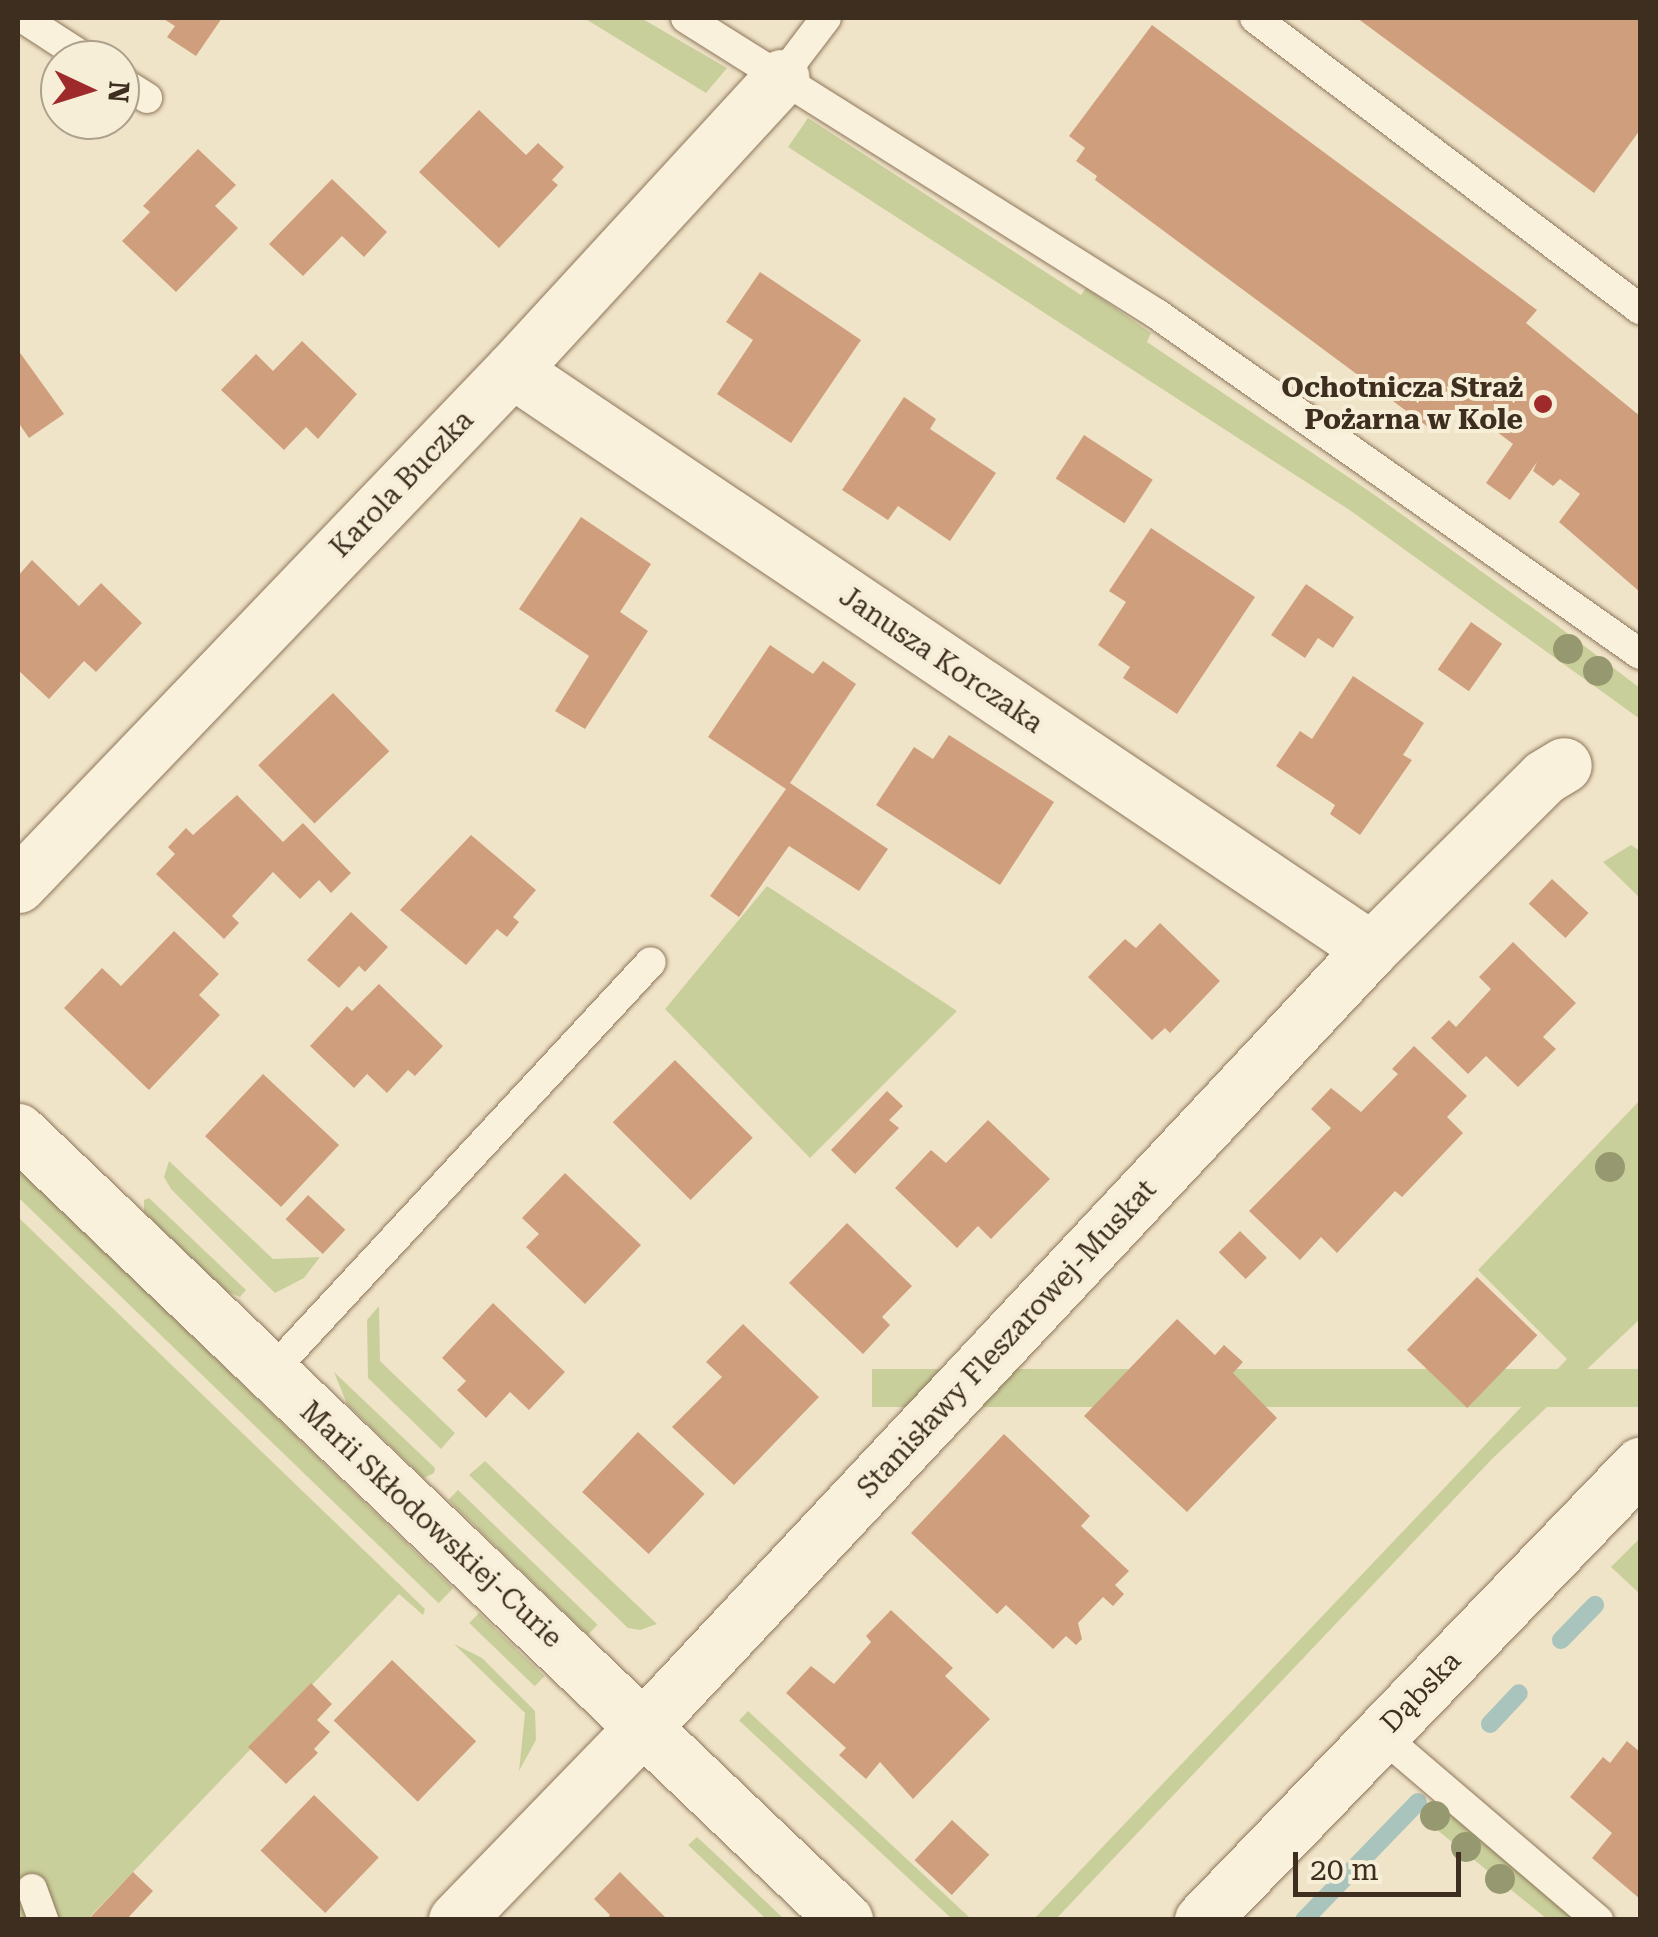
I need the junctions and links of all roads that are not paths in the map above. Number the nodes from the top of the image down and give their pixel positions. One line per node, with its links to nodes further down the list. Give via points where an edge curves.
1 (23, 18): 5 (lane)
2 (686, 18): 6 (lane)
3 (826, 18): 6 (lane)
4 (1254, 18): 9 (lane)
5 (57, 40)
6 (781, 77): 10 (street, Karola Buczka); 11 (lane, via 1156,314)
7 (140, 94): 8 (lane)
8 (147, 98)
9 (1640, 309)
10 (512, 370): 13 (street, Karola Buczka); 14 (street, Janusza Korczaka)
11 (1640, 654)
12 (1564, 766): 14 (street, Stanisławy Fleszarowej-Muskat, via 1544,777)
13 (18, 885)
14 (1371, 949): 19 (street, Stanisławy Fleszarowej-Muskat)
15 (652, 962): 17 (lane)
16 (18, 1131): 17 (street, Marii Skłodowskiej-Curie)
17 (270, 1373): 19 (street, Marii Skłodowskiej-Curie)
18 (1640, 1465): 20 (street, Dąbska)
19 (644, 1726): 23 (street, Stanisławy Fleszarowej-Muskat); 24 (street, Marii Skłodowskiej-Curie)
20 (1380, 1734): 25 (street, Dąbska); 26 (lane)
21 (32, 1889): 22 (lane)
22 (43, 1920)
23 (456, 1920)
24 (844, 1920)
25 (1202, 1920)
26 (1598, 1920)

